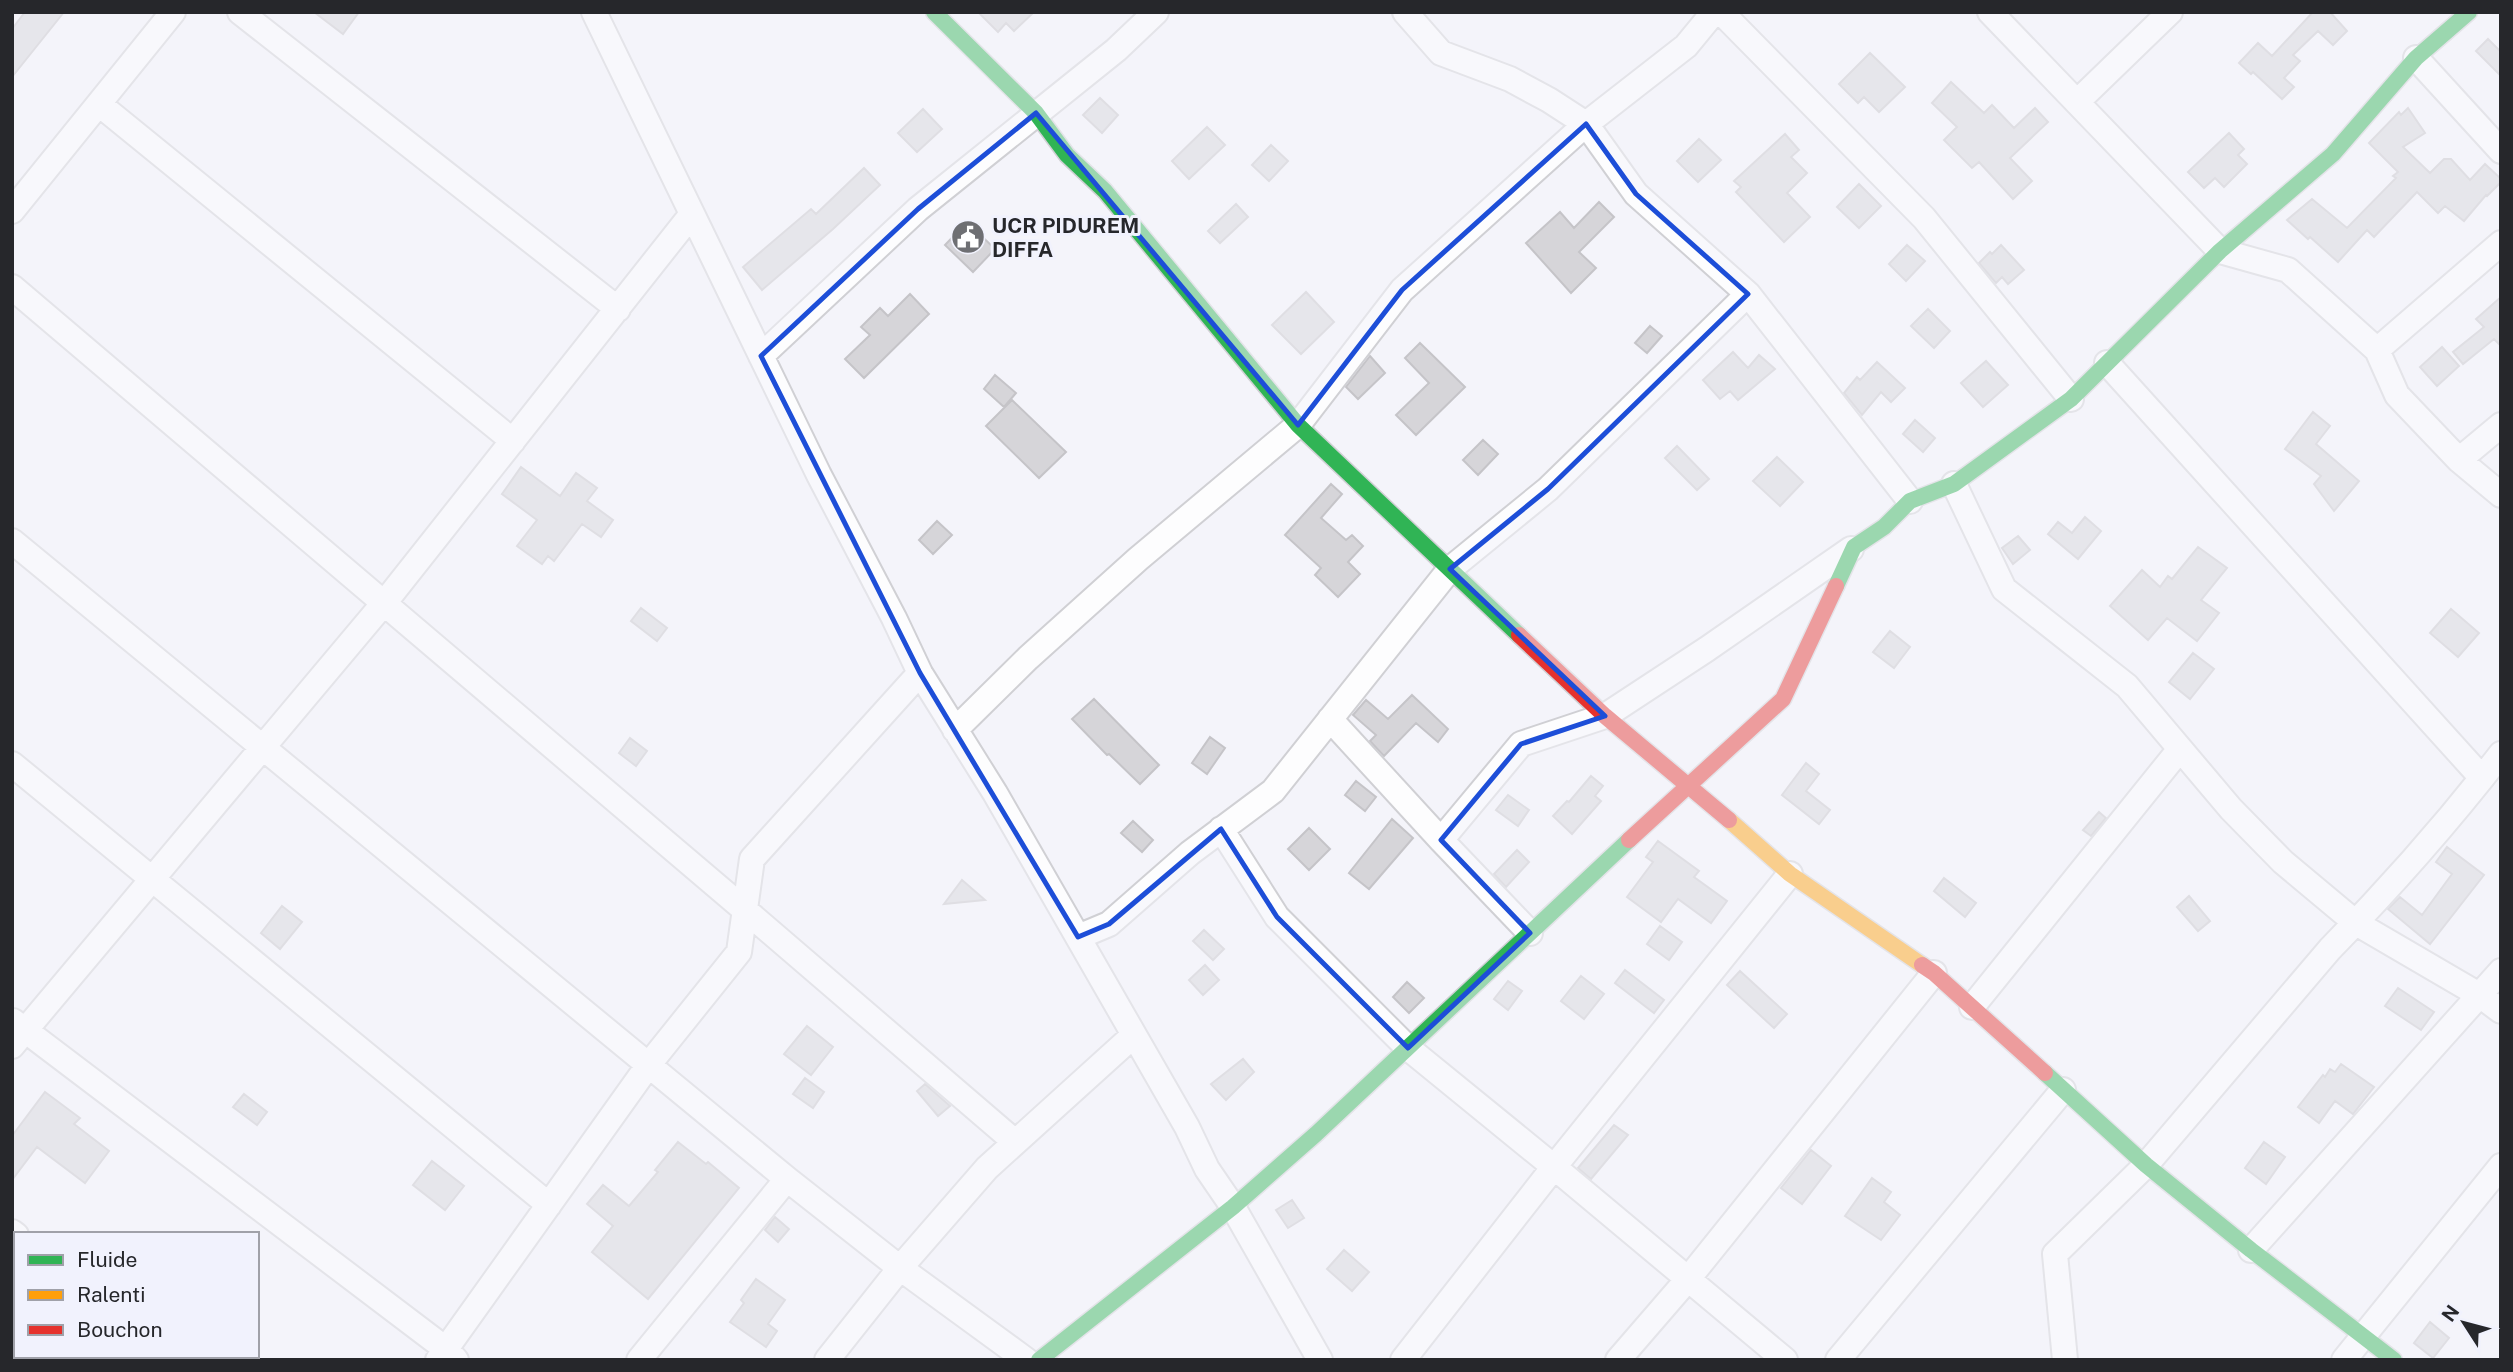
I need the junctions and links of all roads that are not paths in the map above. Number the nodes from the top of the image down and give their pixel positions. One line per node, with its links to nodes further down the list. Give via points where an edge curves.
1 (173, 12): 14 (street)
2 (240, 12): 24 (street)
3 (594, 12): 19 (street)
4 (934, 12): 15 (street)
5 (1156, 12): 15 (street)
6 (1405, 12): 16 (street, via 1441,53 1510,79)
7 (1714, 12): 16 (street, via 1686,46)
8 (1721, 12): 28 (street, via 1924,218)
9 (1990, 12): 13 (street)
10 (2170, 12): 13 (street)
11 (2469, 12): 12 (street)
12 (2416, 58): 17 (street); 21 (street, via 2333,154)
13 (2077, 102): 21 (street)
14 (99, 104): 18 (street); 31 (street)
15 (1036, 113): 26 (street, via 918,209); 29 (street)
16 (1586, 124): 23 (street, via 1636,194); 29 (street, via 1402,290)
17 (2501, 151)
18 (12, 211)
19 (692, 214): 24 (street); 26 (street)
20 (2501, 243): 25 (street)
21 (2220, 251): 25 (street, via 2288,270); 27 (street)
22 (12, 287): 39 (street)
23 (1748, 294): 35 (street); 38 (street, via 1548,489)
24 (618, 309): 31 (street)
25 (2377, 350): 32 (street, via 2397,395)
26 (761, 356): 40 (street)
27 (2107, 363): 28 (street); 48 (street)
28 (2071, 399): 33 (street)
29 (1298, 425): 38 (street); 43 (street, via 1138,559)
30 (2501, 425): 32 (street)
31 (513, 441): 39 (street)
32 (2459, 460): 34 (street)
33 (1954, 484): 35 (street); 45 (street, via 2004,589 2127,687)
34 (2501, 495)
35 (1910, 501): 37 (street, via 1884,527)
36 (12, 541): 44 (street)
37 (1854, 547): 41 (street); 49 (street, via 1783,699)
38 (1450, 569): 41 (street); 42 (street)
39 (384, 603): 44 (street); 54 (street)
40 (920, 673): 43 (street); 54 (street, via 752,859)
41 (1605, 716): 49 (street); 51 (street, via 1521,744)
42 (1330, 719): 50 (street, via 1273,791); 51 (street)
43 (955, 730): 57 (street)
44 (264, 747): 53 (street); 66 (street)
45 (2180, 749): 55 (street, via 2283,862); 61 (street)
46 (2501, 754): 48 (street)
47 (12, 764): 53 (street)
48 (2482, 778): 55 (street)
49 (1689, 785): 52 (street); 56 (street)
50 (1221, 829): 57 (street, via 1109,924); 65 (street, via 1277,917)
51 (1441, 840): 56 (street)
52 (1790, 874): 59 (street); 71 (street)
53 (153, 879): 63 (street); 73 (street)
54 (745, 910): 66 (street, via 739,951); 68 (street)
55 (2356, 923): 60 (street); 69 (street)
56 (1531, 933): 65 (street)
57 (1078, 937): 64 (street)
58 (2501, 971): 60 (street)
59 (1934, 973): 61 (street); 77 (street)
60 (2481, 996): 62 (street); 75 (street)
61 (1972, 1007): 67 (street)
62 (2501, 1011)
63 (17, 1033): 79 (street)
64 (1135, 1035): 68 (street); 74 (street, via 1207,1169)
65 (1408, 1048): 71 (street); 74 (street)
66 (650, 1063): 72 (street); 73 (street)
67 (2063, 1090): 69 (street); 88 (street)
68 (1015, 1142): 76 (street)
69 (2146, 1164): 75 (street); 89 (street, via 2055,1254)
70 (2501, 1166): 78 (street)
71 (1554, 1167): 77 (street); 85 (street)
72 (787, 1179): 76 (street); 80 (street)
73 (549, 1205): 79 (street)
74 (1233, 1207): 83 (street); 84 (street)
75 (2251, 1250): 78 (street)
76 (900, 1268): 81 (street); 82 (street)
77 (1688, 1279): 86 (street); 87 (street)
78 (2362, 1335): 90 (street); 91 (street)
79 (447, 1356)
80 (639, 1360)
81 (827, 1360)
82 (1026, 1360)
83 (1039, 1360)
84 (1320, 1360)
85 (1402, 1360)
86 (1618, 1360)
87 (1785, 1360)
88 (1838, 1360)
89 (2065, 1360)
90 (2344, 1360)
91 (2395, 1360)

